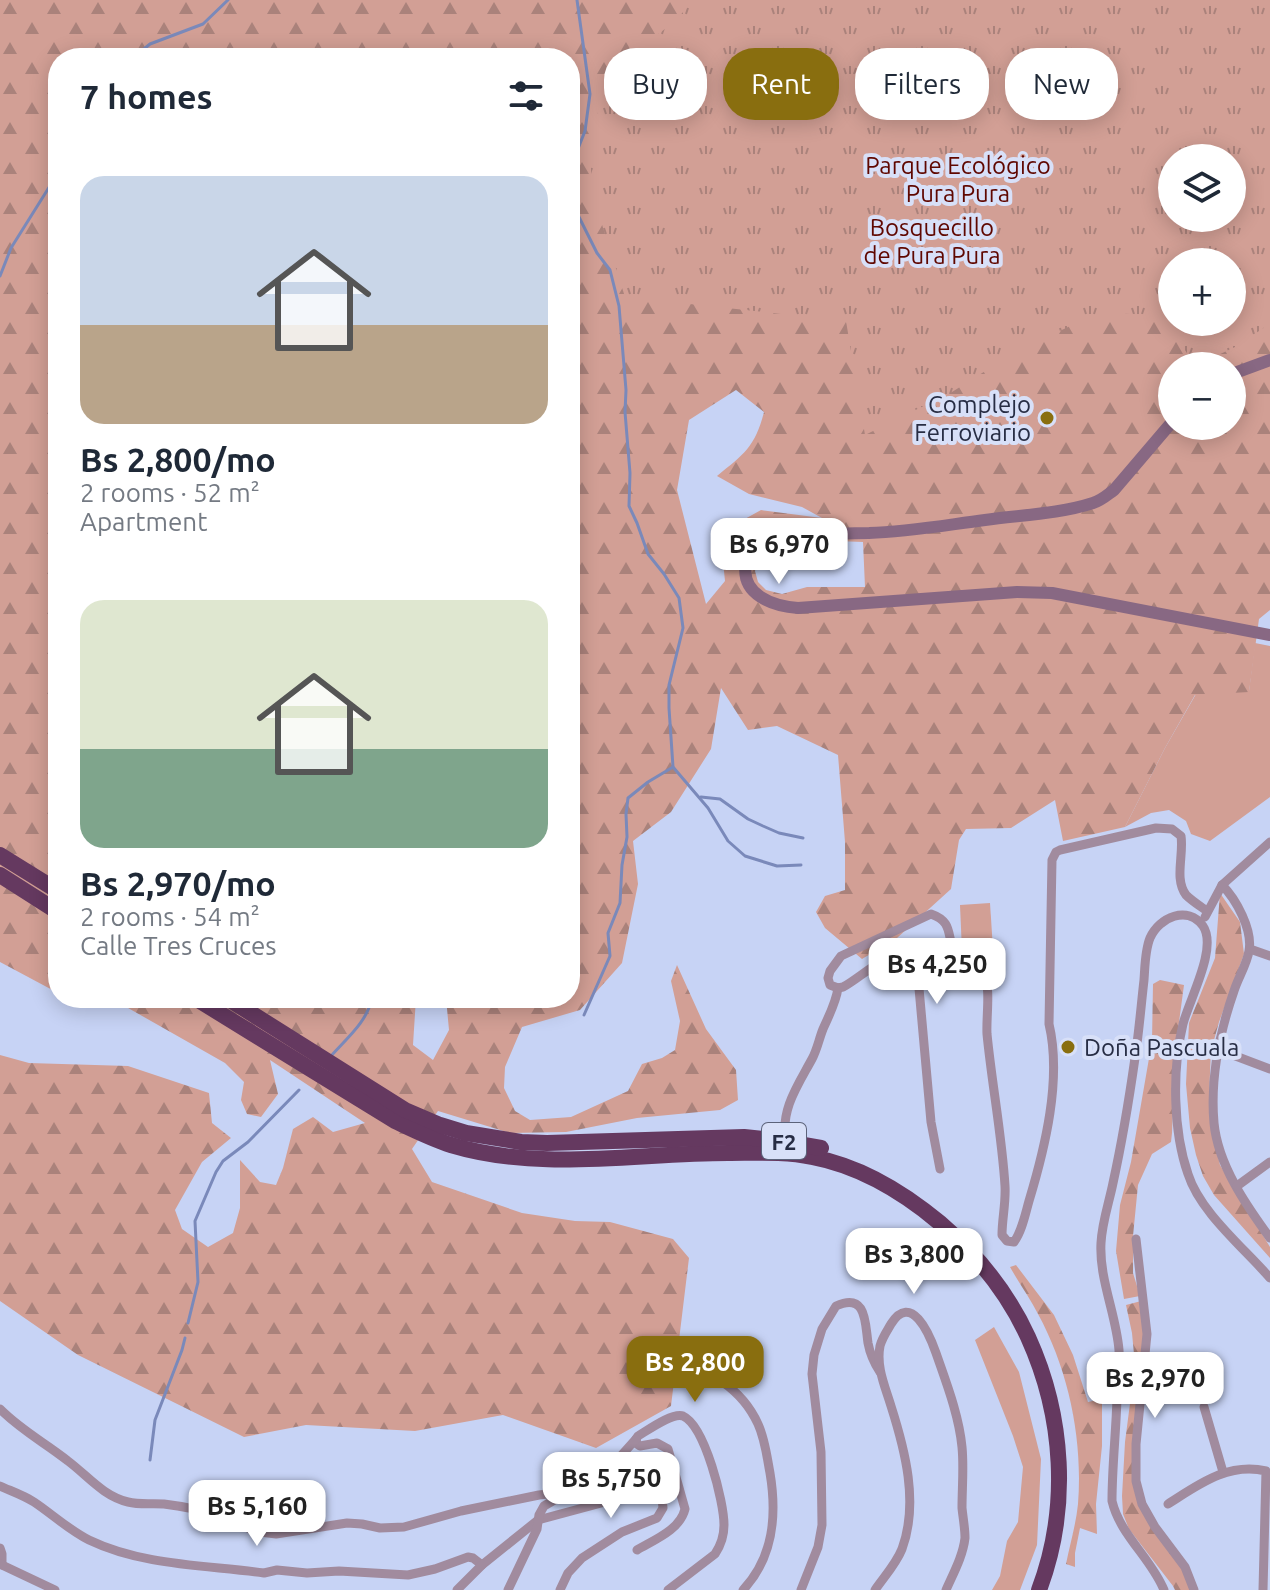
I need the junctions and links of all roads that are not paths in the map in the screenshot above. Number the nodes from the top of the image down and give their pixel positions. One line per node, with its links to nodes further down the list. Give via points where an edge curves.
1 (1270, 360): 2 (street)
2 (1246, 369)
3 (1158, 438): 4 (street, via 1114,490 1093,503 886,532 773,531 753,545 747,581 777,606 1052,593)
4 (1270, 635)
5 (1270, 842): 9 (street)
6 (0, 855): 8 (highway)
7 (0, 875): 10 (highway)
8 (48, 885)
9 (1222, 885): 11 (street); 13 (street, via 1241,910)
10 (48, 906)
11 (1207, 911): 12 (street); 15 (street, via 1181,887 1181,836 1172,829 1156,828 1054,855 1049,1024 1053,1072 1040,1160 1014,1242 1002,1235 1005,1187 982,970 957,955 948,926 931,914 841,956 828,978)
12 (1201, 923): 26 (street, via 1208,949 1183,1026 1177,1125 1193,1187 1207,1210); 52 (street, via 1185,915 1172,916 1150,938 1129,1098 1101,1242 1119,1352 1112,1501)
13 (1250, 949): 14 (street); 18 (street)
14 (1270, 956)
15 (838, 988): 20 (street, via 814,1056 789,1104); 22 (street, via 889,959 914,960)
16 (211, 1008): 50 (highway, F2, via 395,1121 451,1145 544,1160 790,1154 857,1171 910,1200 946,1228 992,1277 1023,1326 1045,1380 1059,1474 1054,1538)
17 (243, 1008): 20 (highway, F2, via 405,1110 466,1133 547,1143 744,1137)
18 (1217, 1049): 19 (street); 23 (street, via 1214,1125)
19 (1270, 1069)
20 (786, 1141): 51 (highway, F2, via 838,1153 903,1183 974,1243 1020,1302 1054,1377 1067,1439 1068,1506)
21 (1270, 1162): 23 (street)
22 (940, 1169)
23 (1237, 1186): 24 (street)
24 (1270, 1238)
25 (1136, 1239): 53 (street, via 1147,1334 1136,1481 1142,1504 1185,1567)
26 (1270, 1278)
27 (670, 1362): 46 (street, via 696,1367 724,1383 758,1425 774,1519 766,1555)
28 (880, 1372): 47 (street, via 873,1363 860,1306 836,1306 814,1355 822,1525); 48 (street, via 905,1451 909,1517 901,1551); 49 (street, via 880,1347 893,1320 901,1312 916,1316 931,1340 962,1445 965,1539)
29 (1204, 1407): 32 (street)
30 (0, 1409): 34 (street, via 112,1496 213,1514 265,1533 347,1523 404,1527 539,1495)
31 (636, 1439): 34 (street, via 611,1467); 38 (street, via 640,1446 657,1443 668,1449 685,1509 669,1531); 45 (street, via 669,1418 685,1417 708,1455 724,1513 715,1554)
32 (1223, 1472): 35 (street); 54 (street, via 1266,1471)
33 (0, 1486): 40 (street, via 31,1499 90,1540 162,1562 264,1573 396,1575 435,1569 465,1557)
34 (563, 1496): 36 (street, via 544,1506)
35 (1168, 1504)
36 (538, 1520): 40 (street); 43 (street); 44 (street, via 605,1502 643,1484 662,1497 657,1518 622,1532 582,1558)
37 (0, 1548): 39 (street)
38 (637, 1550)
39 (1, 1564): 41 (street)
40 (482, 1565): 42 (street)
41 (55, 1590)
42 (457, 1590)
43 (508, 1590)
44 (560, 1590)
45 (668, 1590)
46 (743, 1590)
47 (801, 1590)
48 (875, 1590)
49 (946, 1590)
50 (1039, 1590)
51 (1049, 1590)
52 (1164, 1590)
53 (1194, 1590)
54 (1263, 1590)

